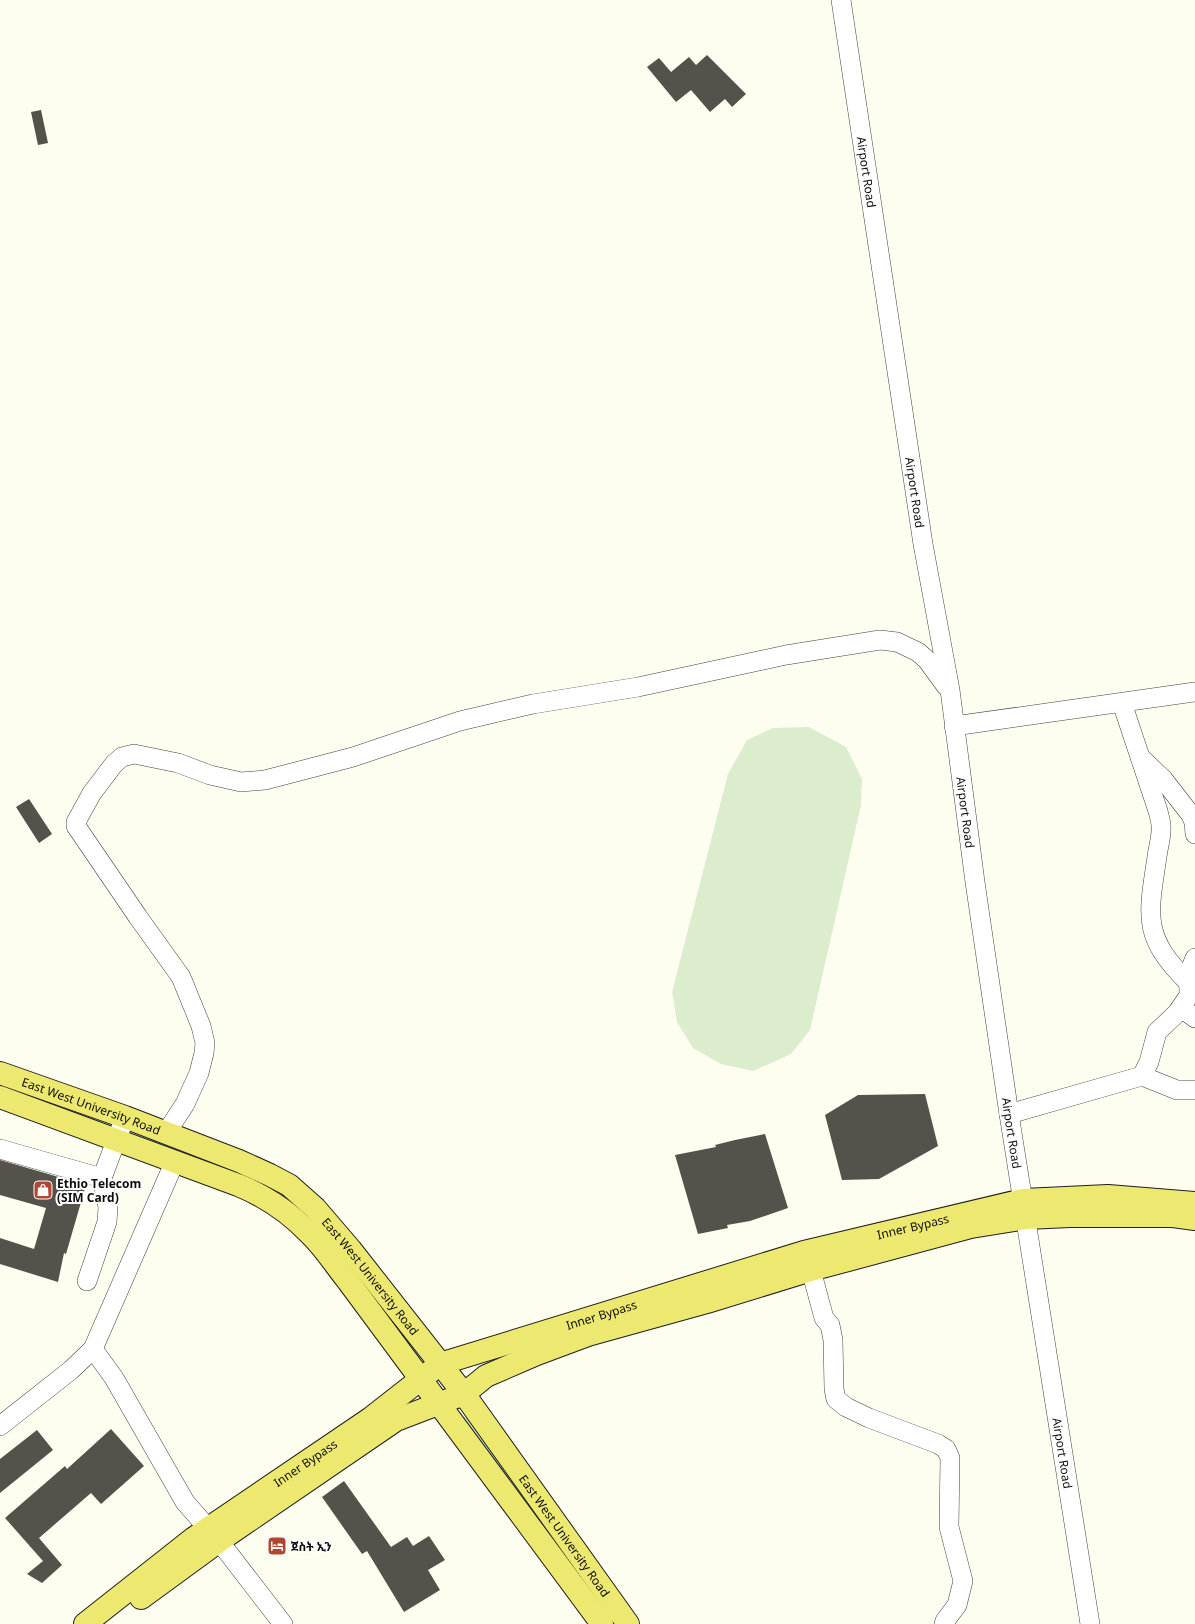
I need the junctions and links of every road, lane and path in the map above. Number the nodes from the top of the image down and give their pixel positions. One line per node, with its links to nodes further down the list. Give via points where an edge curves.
1 (841, 0): 2 (street, Airport Road, via 923,544)
2 (950, 690): 5 (street, Airport Road); 16 (street, via 918,652 897,642 880,640 786,655 638,687 533,704 460,721 353,757 265,780 241,782 134,754 122,757 92,792 76,826 181,977 201,1026 205,1042 198,1073 185,1104)
3 (1195, 692): 4 (street)
4 (1122, 702): 5 (street); 6 (street)
5 (954, 726): 14 (street, Airport Road)
6 (1141, 758): 7 (street, via 1163,779 1191,815); 9 (street, via 1162,827 1150,902 1152,930)
7 (1195, 834)
8 (1195, 958): 9 (street, via 1190,969)
9 (1190, 1002): 11 (street, via 1157,1032 1149,1062)
10 (0, 1073): 15 (main road, East West University Road)
11 (1142, 1076): 12 (street, via 1177,1090); 14 (street)
12 (1195, 1090)
13 (0, 1097): 17 (main road, East West University Road)
14 (1009, 1114): 22 (street, Airport Road)
15 (125, 1117): 16 (main road, East West University Road); 17 (street)
16 (166, 1133): 27 (main road, East West University Road, via 239,1161 289,1185 315,1208 351,1250)
17 (116, 1139): 19 (main road, East West University Road); 20 (street)
18 (0, 1149): 20 (street)
19 (175, 1161): 26 (street); 28 (main road, East West University Road, via 255,1192 302,1225 348,1281)
20 (102, 1178): 25 (street, via 108,1207 106,1222)
21 (1195, 1203): 22 (main road, Inner Bypass, via 1108,1196)
22 (1024, 1209): 23 (main road, Inner Bypass, via 1070,1216 1173,1216); 24 (main road, Inner Bypass, via 971,1227); 39 (street, Airport Road)
23 (1195, 1219)
24 (808, 1261): 27 (main road, Inner Bypass); 29 (main road, Inner Bypass, via 707,1302 588,1335 538,1354 486,1376); 38 (street, via 824,1318 830,1325 836,1399 869,1418 938,1444 946,1450 950,1458 949,1527 962,1582 957,1605)
25 (87, 1281)
26 (93, 1349): 31 (street, via 71,1370); 32 (street, via 114,1378 185,1502)
27 (440, 1364): 28 (main road, Inner Bypass); 29 (main road, East West University Road)
28 (420, 1379): 30 (main road, East West University Road); 32 (main road, Inner Bypass)
29 (464, 1394): 30 (main road, Inner Bypass); 37 (main road, East West University Road)
30 (437, 1403): 32 (main road, Inner Bypass, via 396,1420); 36 (main road, East West University Road)
31 (0, 1426)
32 (213, 1535): 33 (main road, Inner Bypass, via 194,1538); 34 (main road, Inner Bypass); 35 (street)
33 (85, 1624)
34 (110, 1624)
35 (283, 1624)
36 (602, 1624)
37 (628, 1624)
38 (944, 1624)
39 (1090, 1624)

